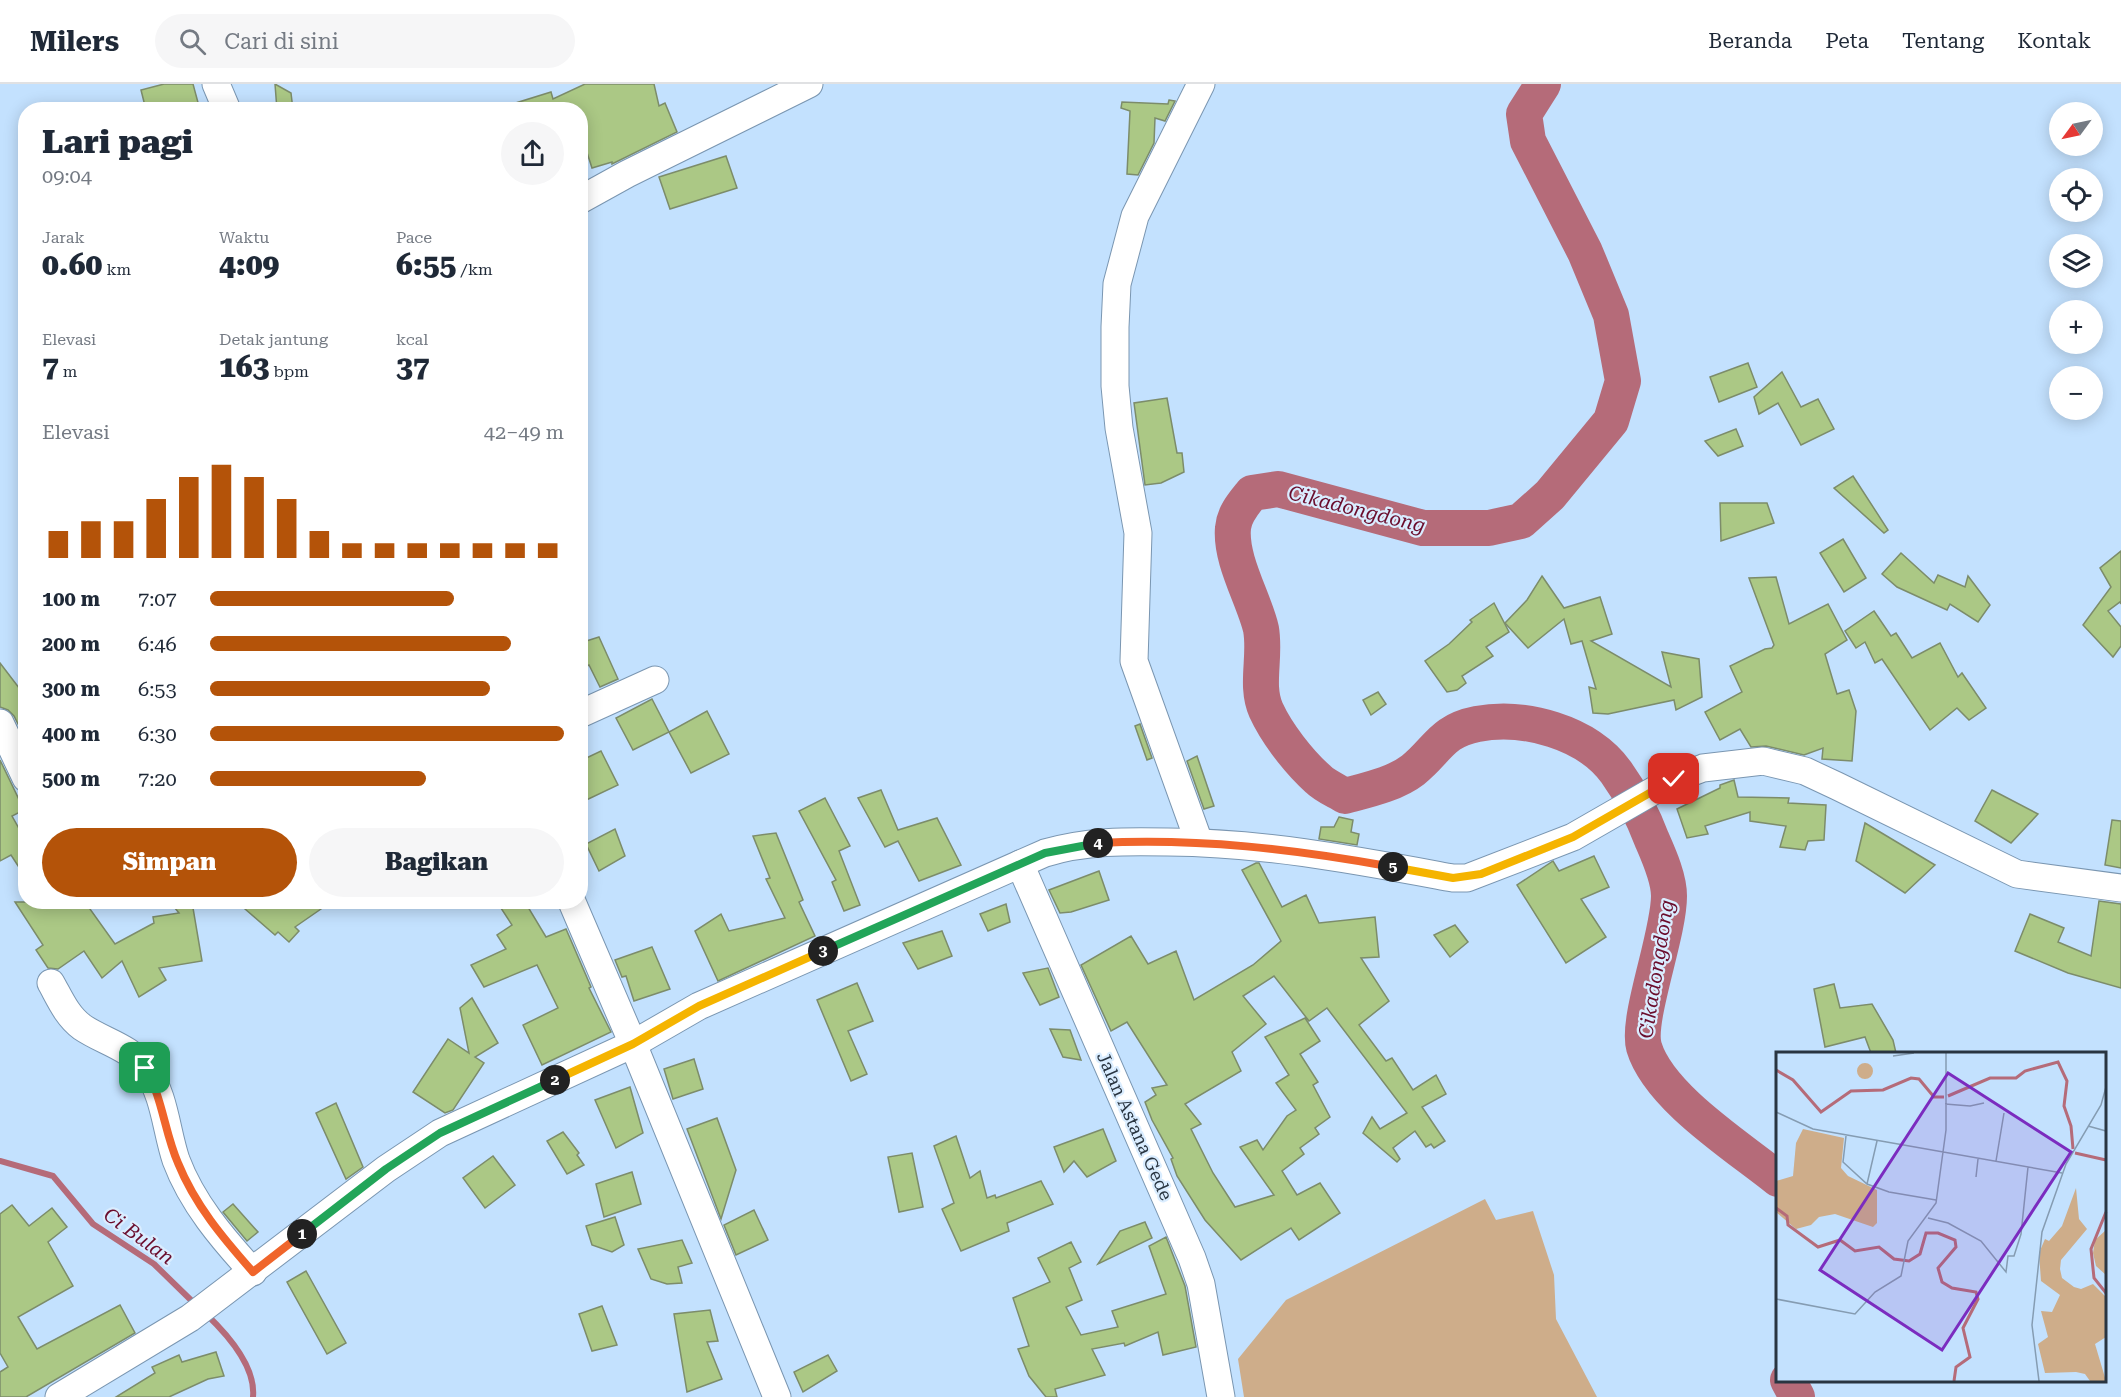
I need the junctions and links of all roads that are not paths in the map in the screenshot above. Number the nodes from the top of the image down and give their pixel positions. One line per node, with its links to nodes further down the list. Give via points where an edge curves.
1 (216, 84): 4 (street)
2 (809, 84): 5 (street)
3 (1201, 84): 10 (street, via 1135,216 1117,284 1115,327 1119,428 1138,533 1134,661)
4 (224, 102)
5 (588, 196)
6 (655, 680): 7 (street)
7 (588, 710)
8 (0, 723): 9 (street)
9 (18, 761)
10 (1199, 842): 11 (street, via 1075,846); 12 (street, via 1298,850 1467,878 1553,847 1674,779 1703,768 1763,761 1786,765 1864,798 2017,874)
11 (1020, 864): 15 (street, via 699,1006); 19 (street, Jalan Astana Gede, via 1192,1258 1201,1284)
12 (2121, 888)
13 (575, 909): 15 (street)
14 (51, 983): 16 (street, via 69,1015 81,1026 119,1044 145,1068 161,1102 186,1182 211,1225)
15 (633, 1044): 16 (street, via 440,1133 386,1169); 18 (street)
16 (253, 1272): 17 (street, via 190,1318)
17 (59, 1397)
18 (777, 1397)
19 (1221, 1397)

